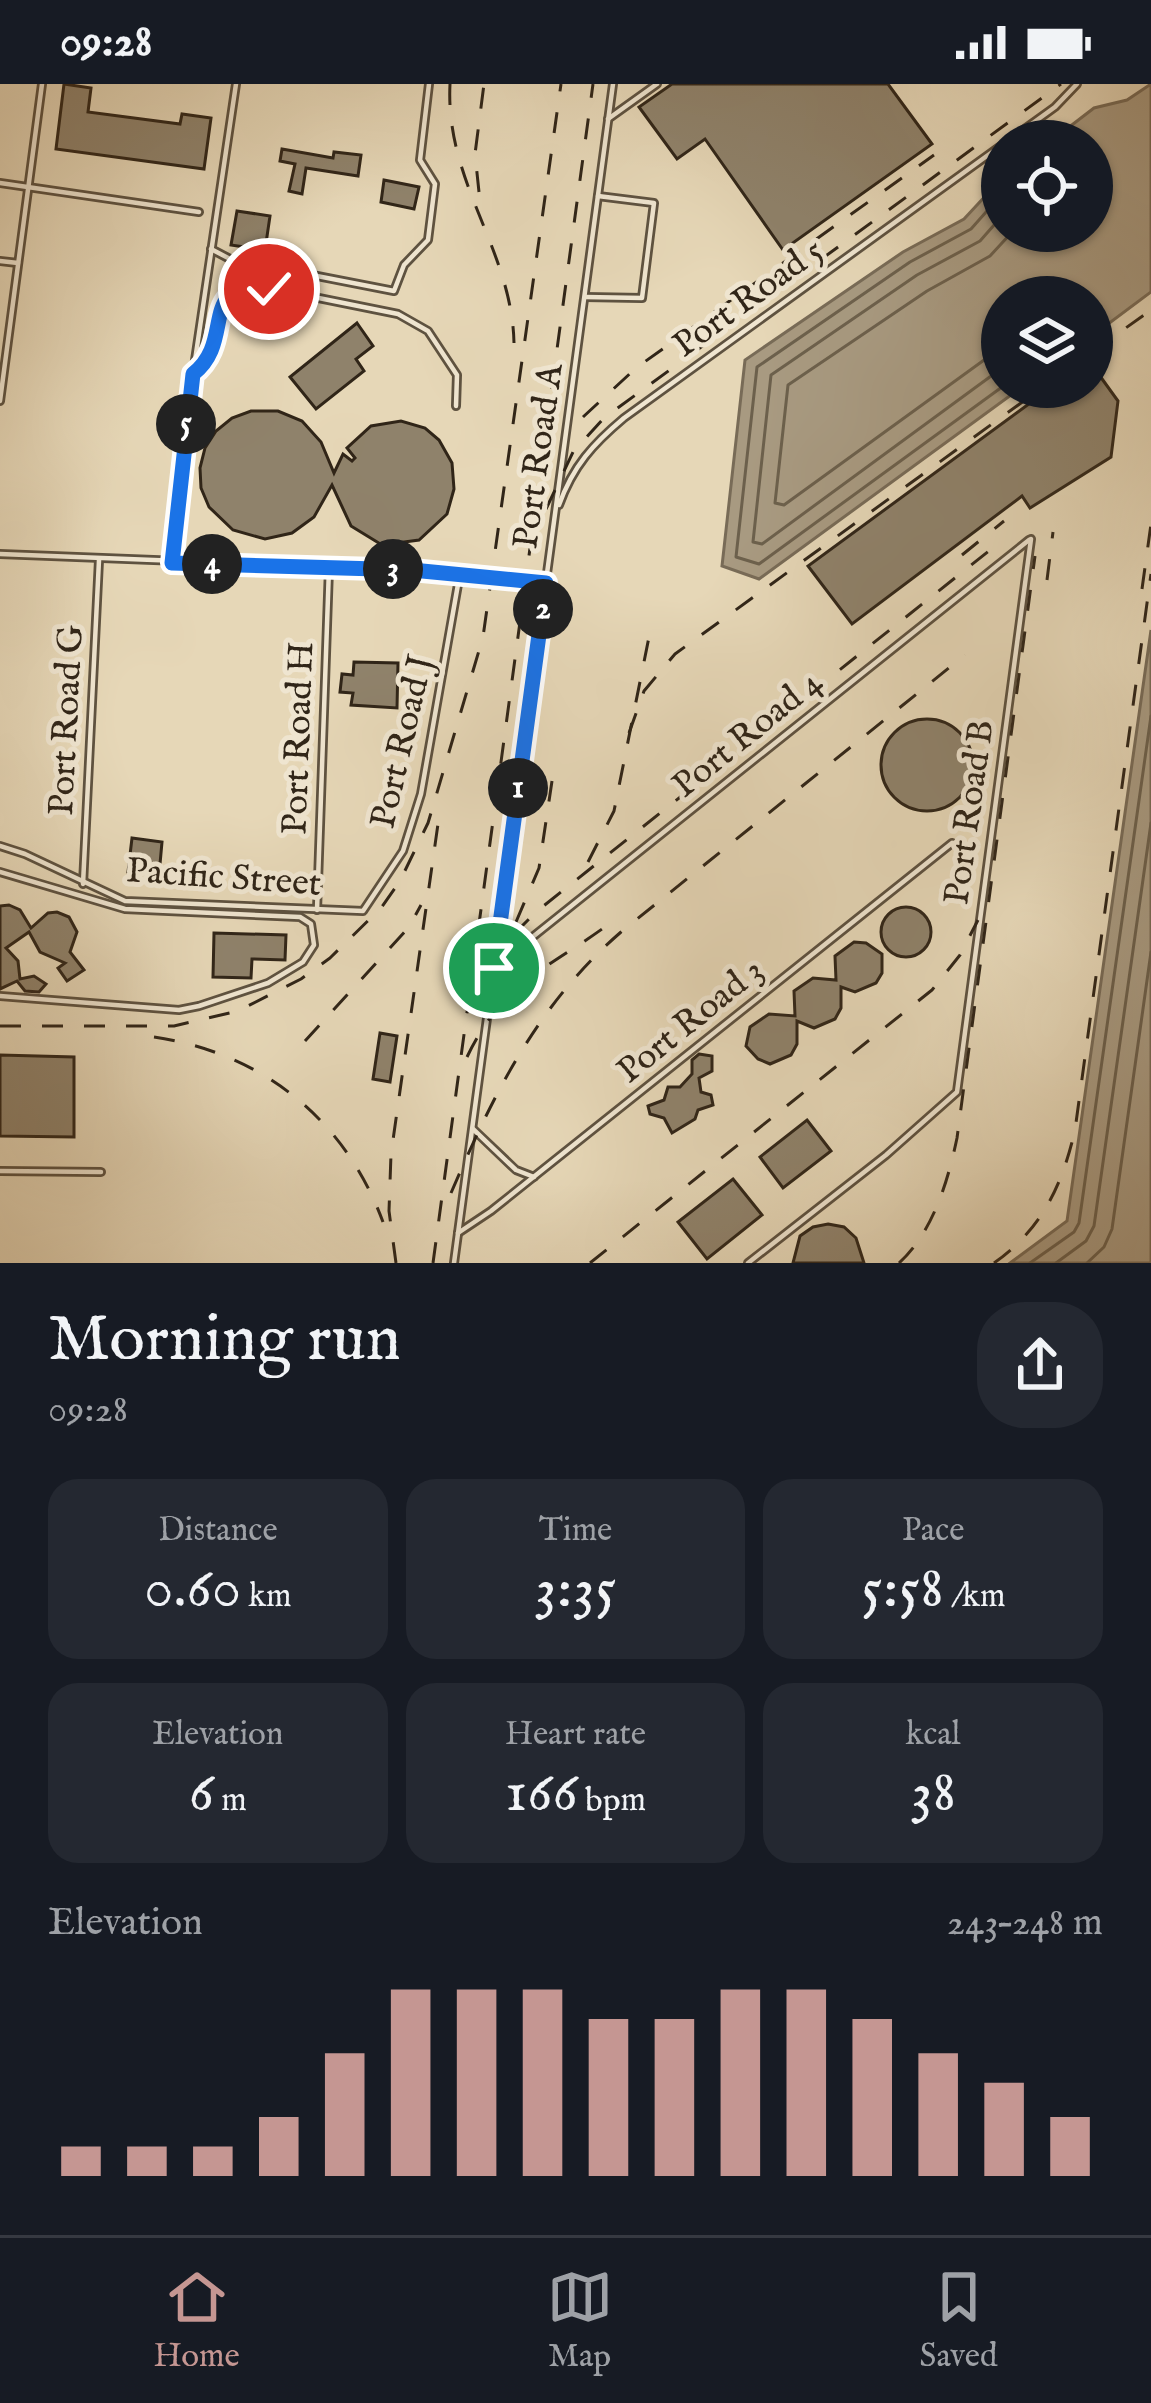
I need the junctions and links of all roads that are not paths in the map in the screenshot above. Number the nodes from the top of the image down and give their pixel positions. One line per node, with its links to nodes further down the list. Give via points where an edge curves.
1 (42, 84): 11 (lane)
2 (236, 84): 14 (lane)
3 (429, 84): 14 (lane, via 420,160 435,184 428,240 404,265 394,291)
4 (613, 84): 7 (lane, Port Road A)
5 (657, 84): 7 (lane)
6 (1077, 85): 8 (lane, Port Road 5)
7 (608, 119): 12 (lane, Port Road A)
8 (1036, 120)
9 (981, 160): 22 (lane, Port Road 5, via 595,442 571,472)
10 (0, 183): 11 (lane)
11 (30, 187): 13 (lane); 16 (lane)
12 (598, 196): 17 (lane, Port Road A); 17 (lane, via 654,202 641,298)
13 (199, 212)
14 (211, 249): 19 (lane)
15 (0, 261): 16 (lane)
16 (19, 263): 18 (lane)
17 (585, 297): 22 (lane, Port Road A)
18 (3, 353): 20 (lane)
19 (193, 374): 21 (lane, via 213,351 221,305 234,291 269,289 398,314 428,331 457,375); 26 (lane)
20 (0, 401)
21 (456, 406)
22 (555, 516): 29 (lane, Port Road A)
23 (1031, 539): 36 (lane, Port Road 4); 44 (lane, Port Road B, via 957,1092)
24 (0, 554): 25 (lane)
25 (99, 559): 26 (lane); 33 (lane, Port Road G)
26 (172, 563): 27 (lane)
27 (329, 568): 28 (lane); 34 (lane, Port Road H)
28 (460, 572): 29 (lane); 35 (lane, Port Road J, via 421,794 403,851)
29 (546, 583): 36 (lane, Port Road A)
30 (952, 843): 41 (lane, Port Road 3)
31 (0, 846): 33 (lane, Pacific Street)
32 (0, 872): 37 (lane, via 124,909 300,917 314,934 294,969 178,1010)
33 (83, 884): 34 (lane, Pacific Street, via 125,901)
34 (317, 910): 35 (lane, Pacific Street)
35 (364, 911)
36 (494, 968): 38 (lane, Port Road A)
37 (0, 997)
38 (472, 1128): 41 (lane); 42 (lane, Port Road A)
39 (0, 1172): 40 (lane)
40 (101, 1172)
41 (534, 1177): 42 (lane, Port Road 3)
42 (458, 1233): 43 (lane, Port Road A)
43 (454, 1263)
44 (748, 1263)

